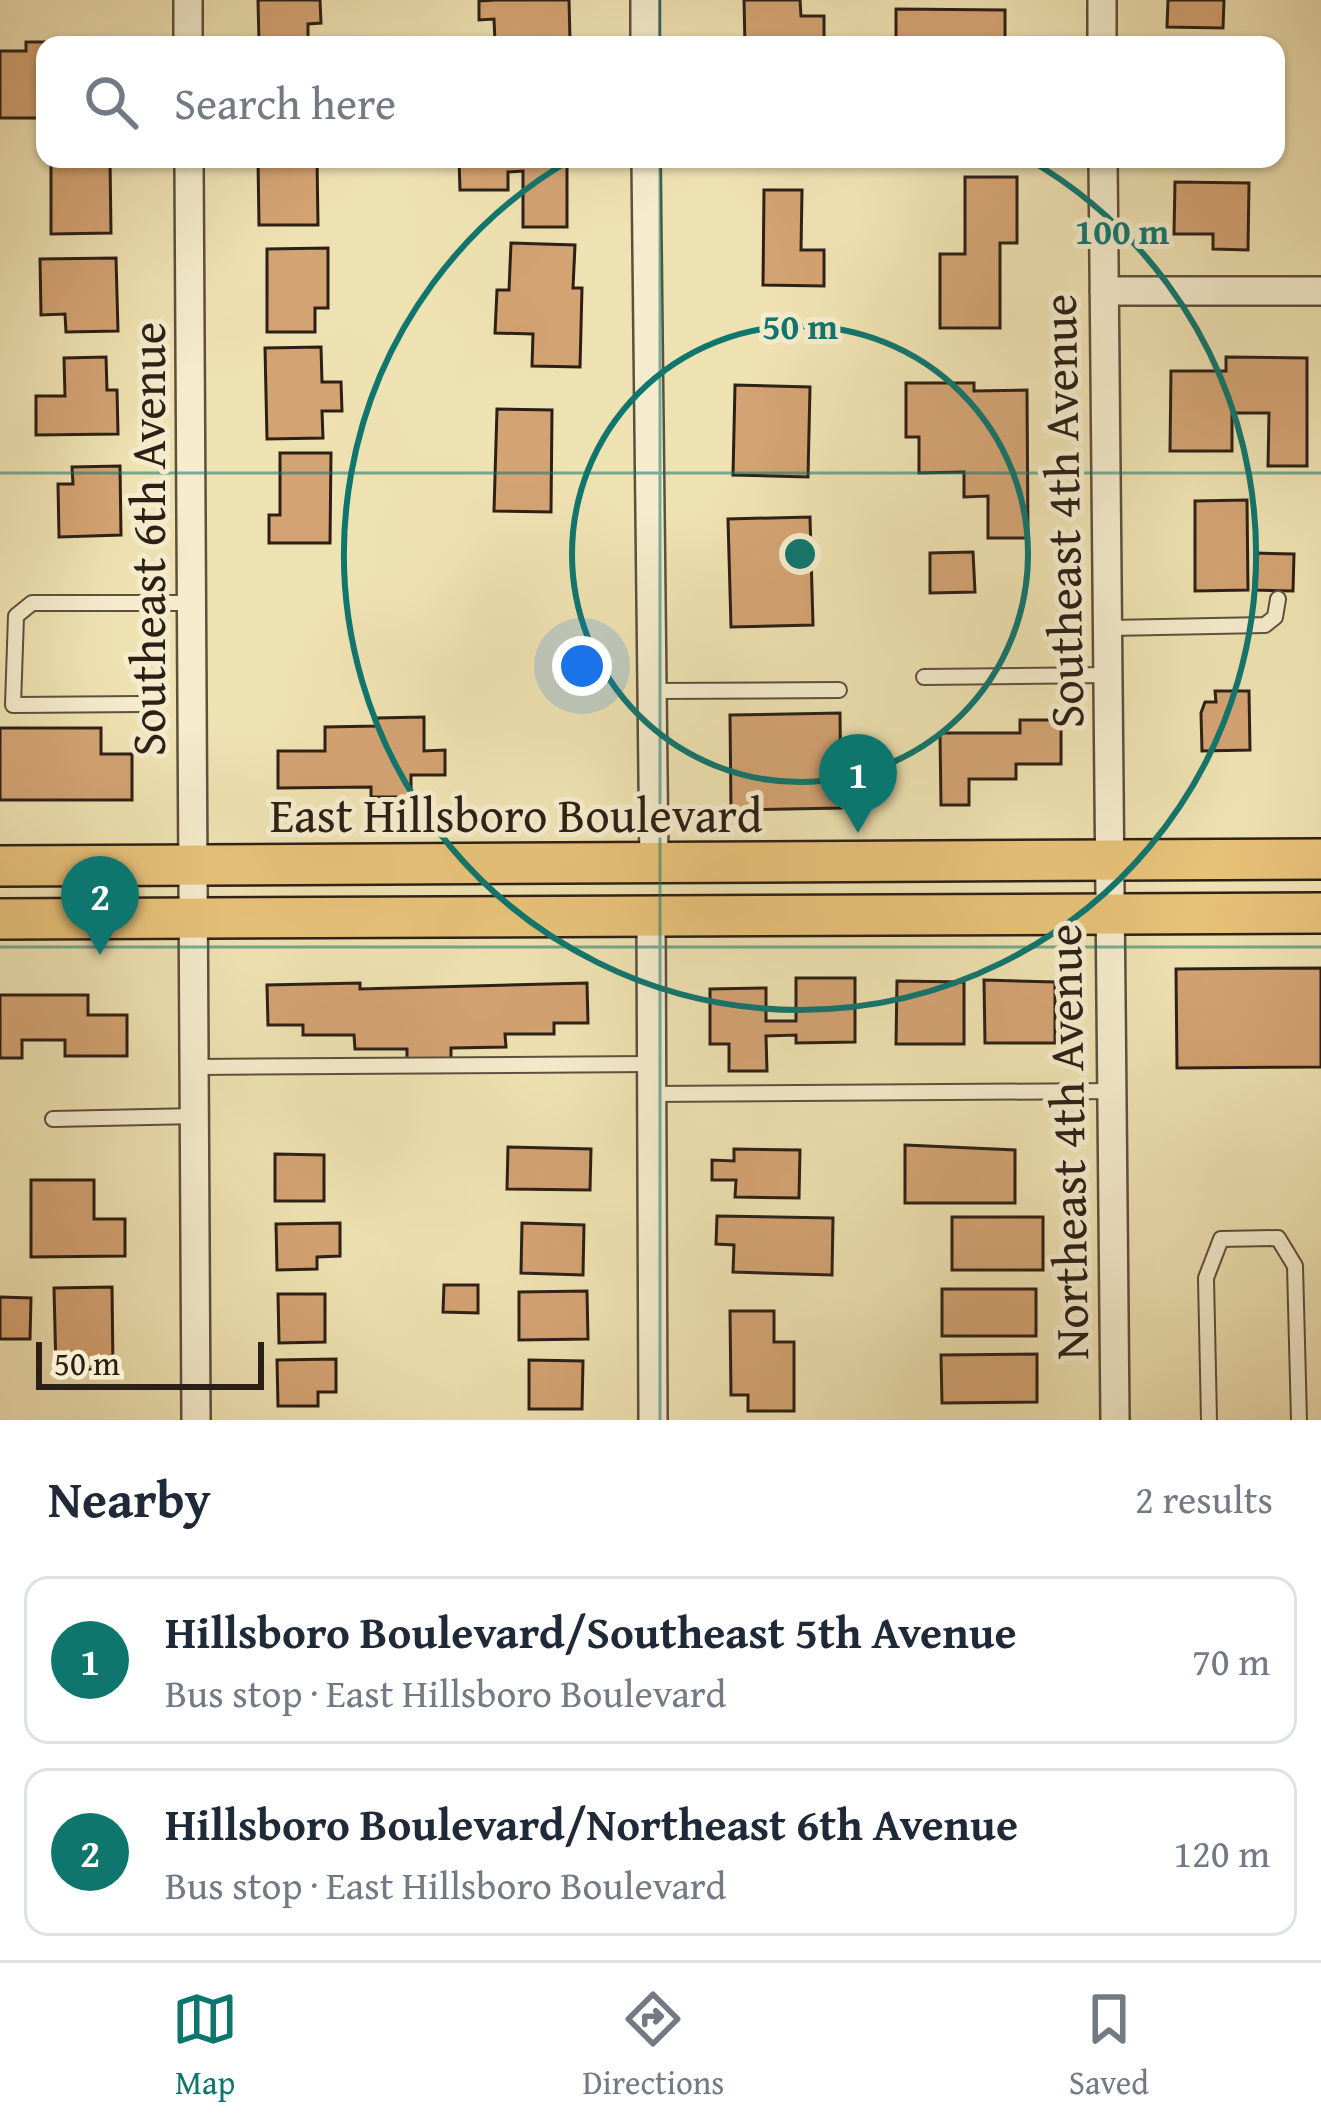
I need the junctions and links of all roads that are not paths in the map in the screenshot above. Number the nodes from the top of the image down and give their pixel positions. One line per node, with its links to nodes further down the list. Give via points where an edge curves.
1 (188, 0): 4 (street)
2 (645, 0): 5 (street)
3 (1102, 0): 6 (street)
4 (188, 36)
5 (645, 36)
6 (1102, 36)
7 (189, 168): 13 (street, Southeast 6th Avenue)
8 (646, 168): 18 (street)
9 (1103, 168): 11 (street, Southeast 4th Avenue)
10 (1321, 291): 11 (street)
11 (1104, 292): 14 (street, Southeast 4th Avenue)
12 (1278, 599): 14 (lane, via 1265,625)
13 (192, 603): 20 (lane, via 20,609); 24 (street, Southeast 6th Avenue)
14 (1109, 628): 15 (street, Southeast 4th Avenue)
15 (1110, 675): 16 (lane); 22 (street, Southeast 4th Avenue)
16 (924, 676)
17 (839, 690): 18 (lane)
18 (652, 691): 23 (street)
19 (142, 704): 20 (lane)
20 (7, 705)
21 (1321, 859): 22 (main road, East Hillsboro Boulevard)
22 (1112, 862): 23 (main road, East Hillsboro Boulevard); 27 (street, Northeast 4th Avenue)
23 (654, 864): 24 (main road, East Hillsboro Boulevard)
24 (194, 865): 25 (main road, East Hillsboro Boulevard); 29 (street, Southeast 6th Avenue)
25 (0, 866)
26 (1321, 913): 27 (main road)
27 (1109, 914): 28 (main road); 33 (street, Northeast 4th Avenue)
28 (651, 916): 29 (main road); 31 (street)
29 (194, 918): 30 (main road); 32 (street, Southeast 6th Avenue)
30 (0, 919)
31 (648, 1064): 32 (lane); 34 (street)
32 (197, 1067): 35 (street, Southeast 6th Avenue)
33 (1114, 1091): 34 (lane); 39 (street, Northeast 4th Avenue)
34 (649, 1094): 38 (street)
35 (197, 1116): 36 (lane); 37 (street, Southeast 6th Avenue)
36 (53, 1119)
37 (196, 1420)
38 (653, 1420)
39 (1115, 1420)
40 (1210, 1420): 41 (lane, via 1206,1278 1221,1239 1278,1238 1295,1265)
41 (1299, 1420)

